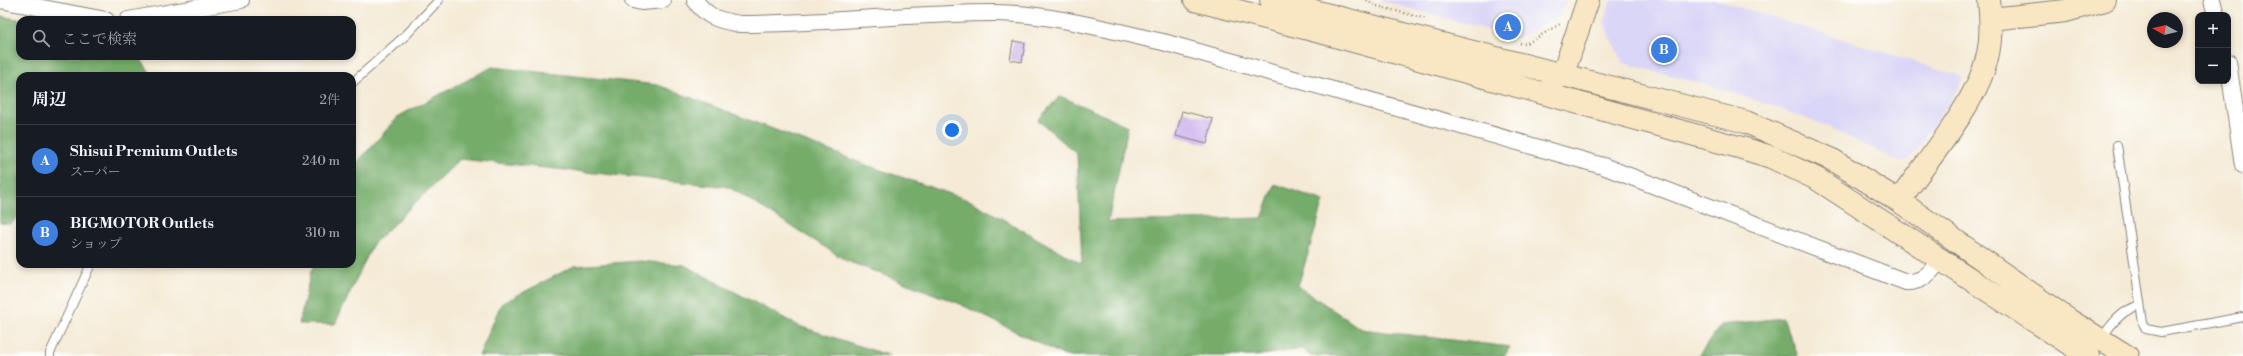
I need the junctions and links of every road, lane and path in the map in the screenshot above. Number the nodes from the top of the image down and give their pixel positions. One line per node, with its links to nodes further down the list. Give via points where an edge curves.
1 (0, 0): 16 (street)
2 (241, 0): 17 (street)
3 (439, 0): 22 (lane, via 406,35)
4 (633, 0): 5 (street)
5 (663, 0)
6 (695, 0): 29 (street, via 708,14 718,20 738,24 997,13 1042,17 1097,27 1200,52 1603,166 1906,282 1914,283 1921,280)
7 (1195, 0): 24 (street)
8 (1271, 0): 13 (street)
9 (1367, 0): 18 (path)
10 (1588, 0): 21 (street)
11 (2105, 0): 14 (street, via 2066,11)
12 (2212, 0): 15 (street)
13 (1337, 8): 21 (street)
14 (1990, 9): 28 (street, via 1988,57 1974,91)
15 (2215, 12)
16 (85, 16)
17 (151, 16)
18 (1433, 21)
19 (1561, 23): 20 (path, via 1552,31 1526,44)
20 (1515, 43)
21 (1563, 74): 24 (street); 25 (street, via 1577,92); 28 (street, via 1746,122 1831,159)
22 (356, 79)
23 (2231, 83): 27 (street)
24 (1536, 92): 25 (street)
25 (1604, 108): 29 (street, via 1771,157 1818,179)
26 (2117, 145): 31 (lane)
27 (2243, 165)
28 (1898, 200): 33 (street)
29 (1940, 260): 33 (street)
30 (89, 268): 34 (lane)
31 (2140, 305): 32 (lane, via 2143,323 2146,329 2152,332); 33 (lane, via 2118,316)
32 (2243, 317)
33 (2095, 348): 35 (street)
34 (50, 356)
35 (2127, 356)

